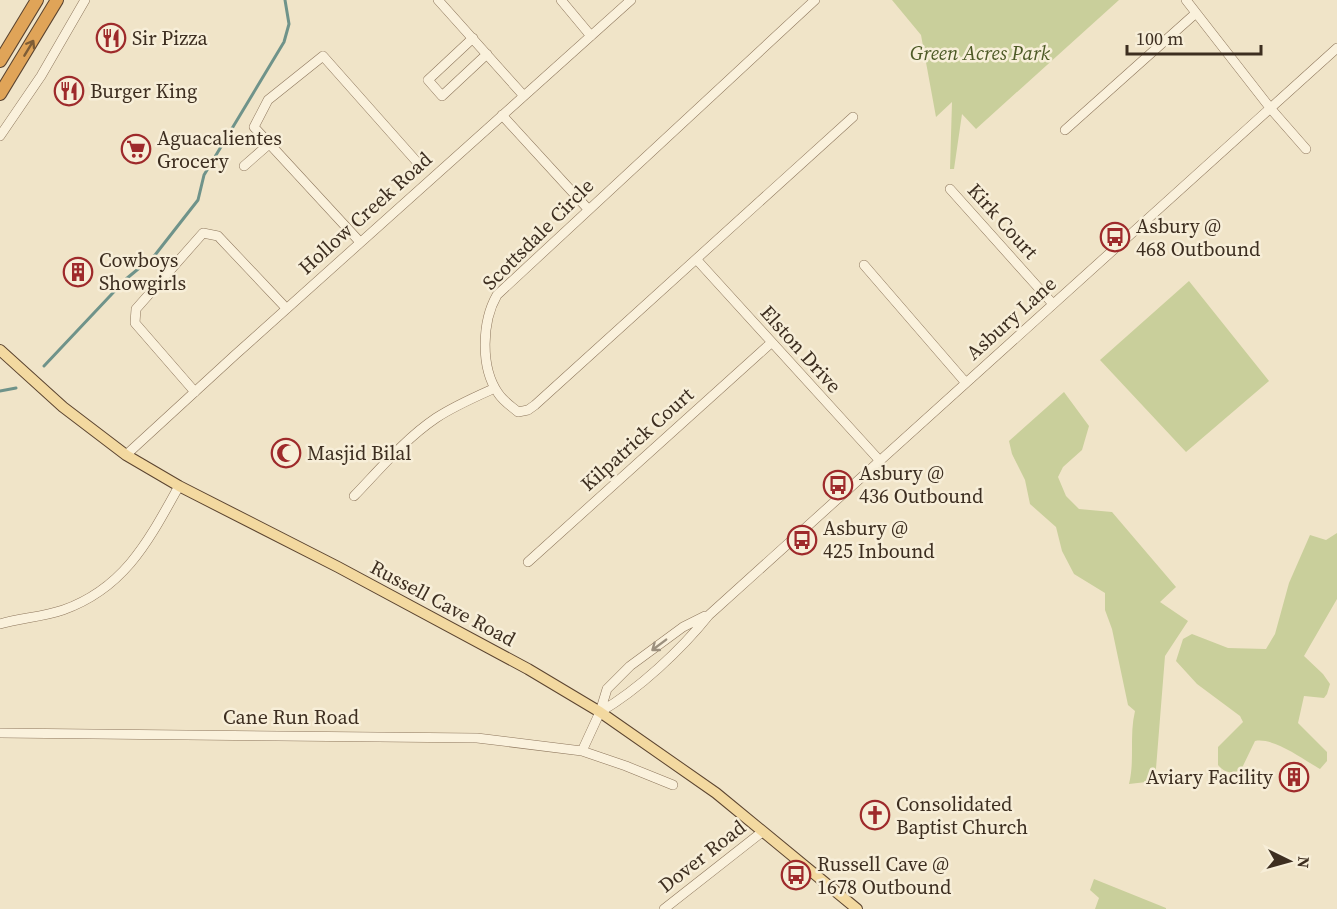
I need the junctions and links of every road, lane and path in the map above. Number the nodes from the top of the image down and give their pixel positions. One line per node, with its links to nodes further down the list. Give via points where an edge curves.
1 (37, 0): 14 (highway)
2 (57, 0): 15 (highway, one-way to 2)
3 (85, 0): 21 (street)
4 (438, 0): 11 (street)
5 (561, 0): 10 (street)
6 (631, 0): 10 (street, Hollow Creek Road)
7 (815, 0): 27 (street, Scottsdale Circle)
8 (1186, 0): 9 (street)
9 (1196, 13): 17 (street); 20 (street)
10 (591, 36): 16 (street, Hollow Creek Road)
11 (473, 38): 13 (street); 13 (street, via 428,80 442,96)
12 (1337, 48): 17 (street, Asbury Lane)
13 (487, 54): 16 (street)
14 (0, 61)
15 (0, 94)
16 (524, 96): 18 (street, Hollow Creek Road)
17 (1271, 109): 23 (street); 31 (street, Asbury Lane)
18 (502, 116): 27 (street); 28 (street, Hollow Creek Road)
19 (853, 117): 29 (street, Scottsdale Circle)
20 (1065, 130)
21 (0, 136)
22 (269, 144): 24 (street, via 254,127 268,100 323,56); 25 (street); 28 (street)
23 (1306, 149)
24 (417, 162)
25 (244, 166)
26 (950, 189): 31 (street, Kirk Court)
27 (588, 209): 36 (street, Scottsdale Circle, via 492,304 485,342)
28 (360, 243): 32 (street, Hollow Creek Road)
29 (697, 260): 33 (street, Elston Drive); 36 (street, Scottsdale Circle, via 528,410 518,412)
30 (864, 265): 35 (street)
31 (1053, 304): 35 (street, Asbury Lane)
32 (286, 308): 37 (street, Hollow Creek Road); 37 (street, via 218,236 202,233 136,309 135,323)
33 (771, 343): 39 (street, Elston Drive); 42 (street, Kilpatrick Court)
34 (0, 350): 38 (main road, Russell Cave Road)
35 (966, 383): 39 (street, Asbury Lane)
36 (495, 388): 41 (street, via 437,418)
37 (195, 392): 38 (street, Hollow Creek Road)
38 (126, 456): 40 (main road, Russell Cave Road)
39 (880, 461): 43 (street, Asbury Lane)
40 (179, 486): 44 (street, via 142,550 122,574 100,591 63,609); 45 (main road, Russell Cave Road, via 528,669)
41 (354, 496)
42 (528, 562)
43 (709, 615): 45 (street, Asbury Lane, via 692,636 631,691); 45 (street, Asbury Lane, one-way to 45, via 683,627 630,666 608,689)
44 (0, 624)
45 (600, 712): 47 (street); 49 (main road, Russell Cave Road, via 716,793)
46 (0, 733): 47 (street, Cane Run Road, via 444,736)
47 (582, 751): 48 (street, Cane Run Road)
48 (673, 785)
49 (762, 832): 50 (street, Dover Road); 51 (main road, Russell Cave Road)
50 (664, 909)
51 (857, 909)

